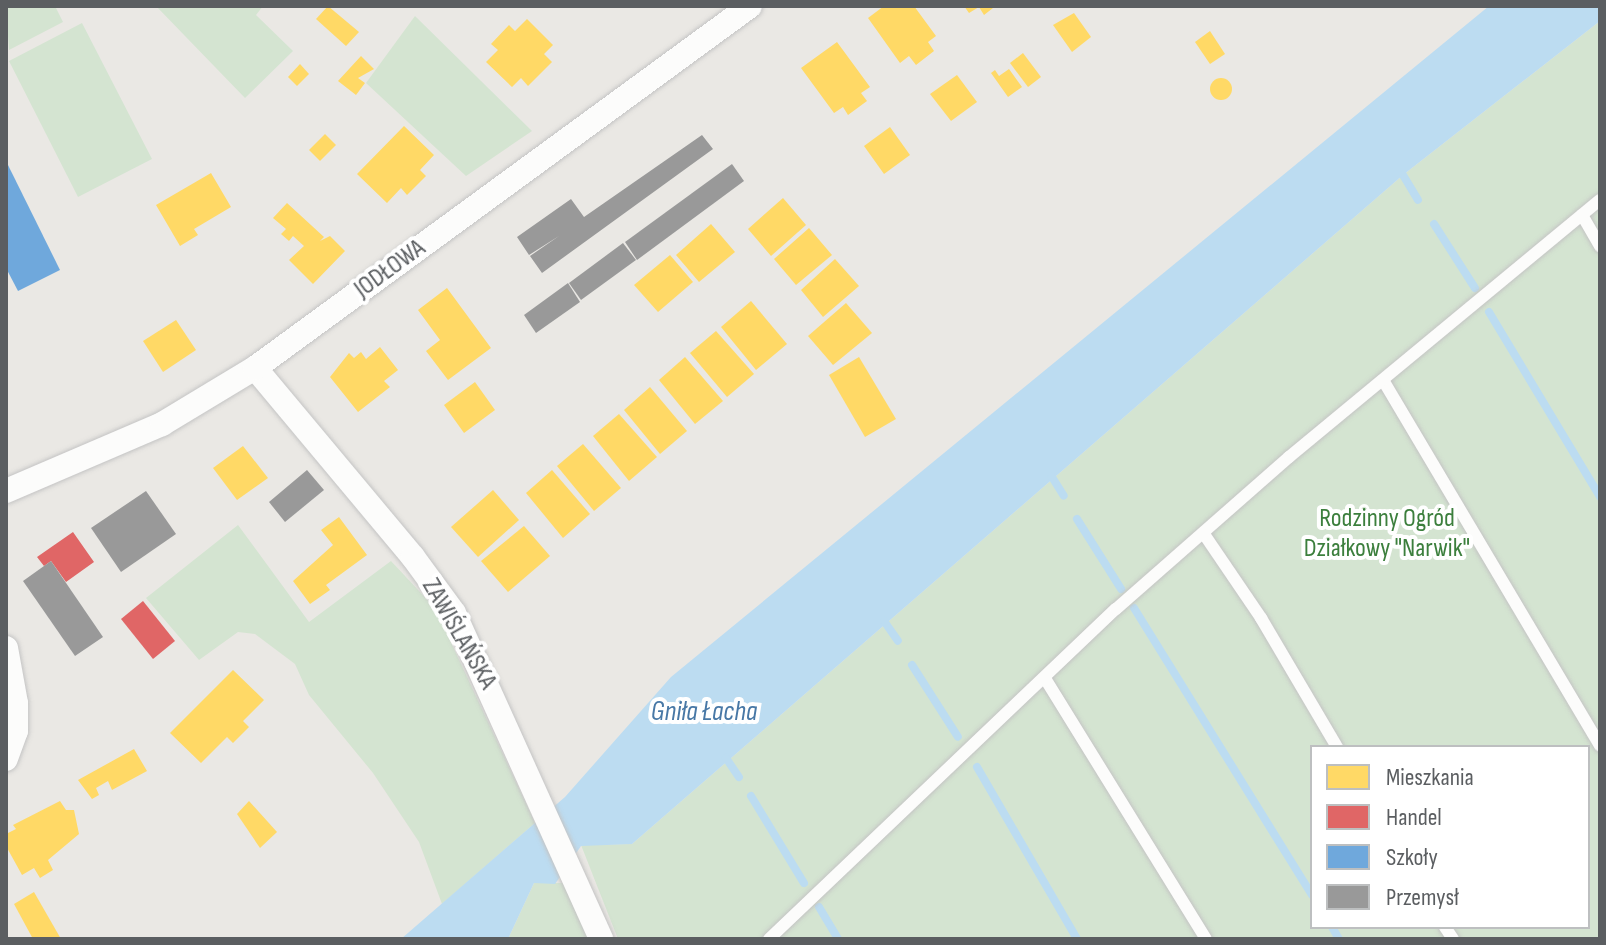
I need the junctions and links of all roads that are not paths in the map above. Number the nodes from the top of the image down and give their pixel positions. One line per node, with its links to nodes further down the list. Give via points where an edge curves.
1 (750, 6): 5 (street, JODŁOWA)
2 (1600, 200): 3 (lane)
3 (1582, 215): 4 (lane); 6 (lane)
4 (1600, 246)
5 (255, 368): 7 (street, JODŁOWA, via 162,424); 14 (street, ZAWIŚLAŃSKA, via 454,613)
6 (1383, 380): 8 (lane); 12 (lane)
7 (6, 491)
8 (1204, 534): 10 (lane, via 1116,609); 11 (lane)
9 (6, 648): 13 (street, via 16,731)
10 (1046, 680): 15 (lane); 16 (lane)
11 (1336, 745)
12 (1600, 745)
13 (6, 759)
14 (601, 939)
15 (769, 939)
16 (1206, 939)

